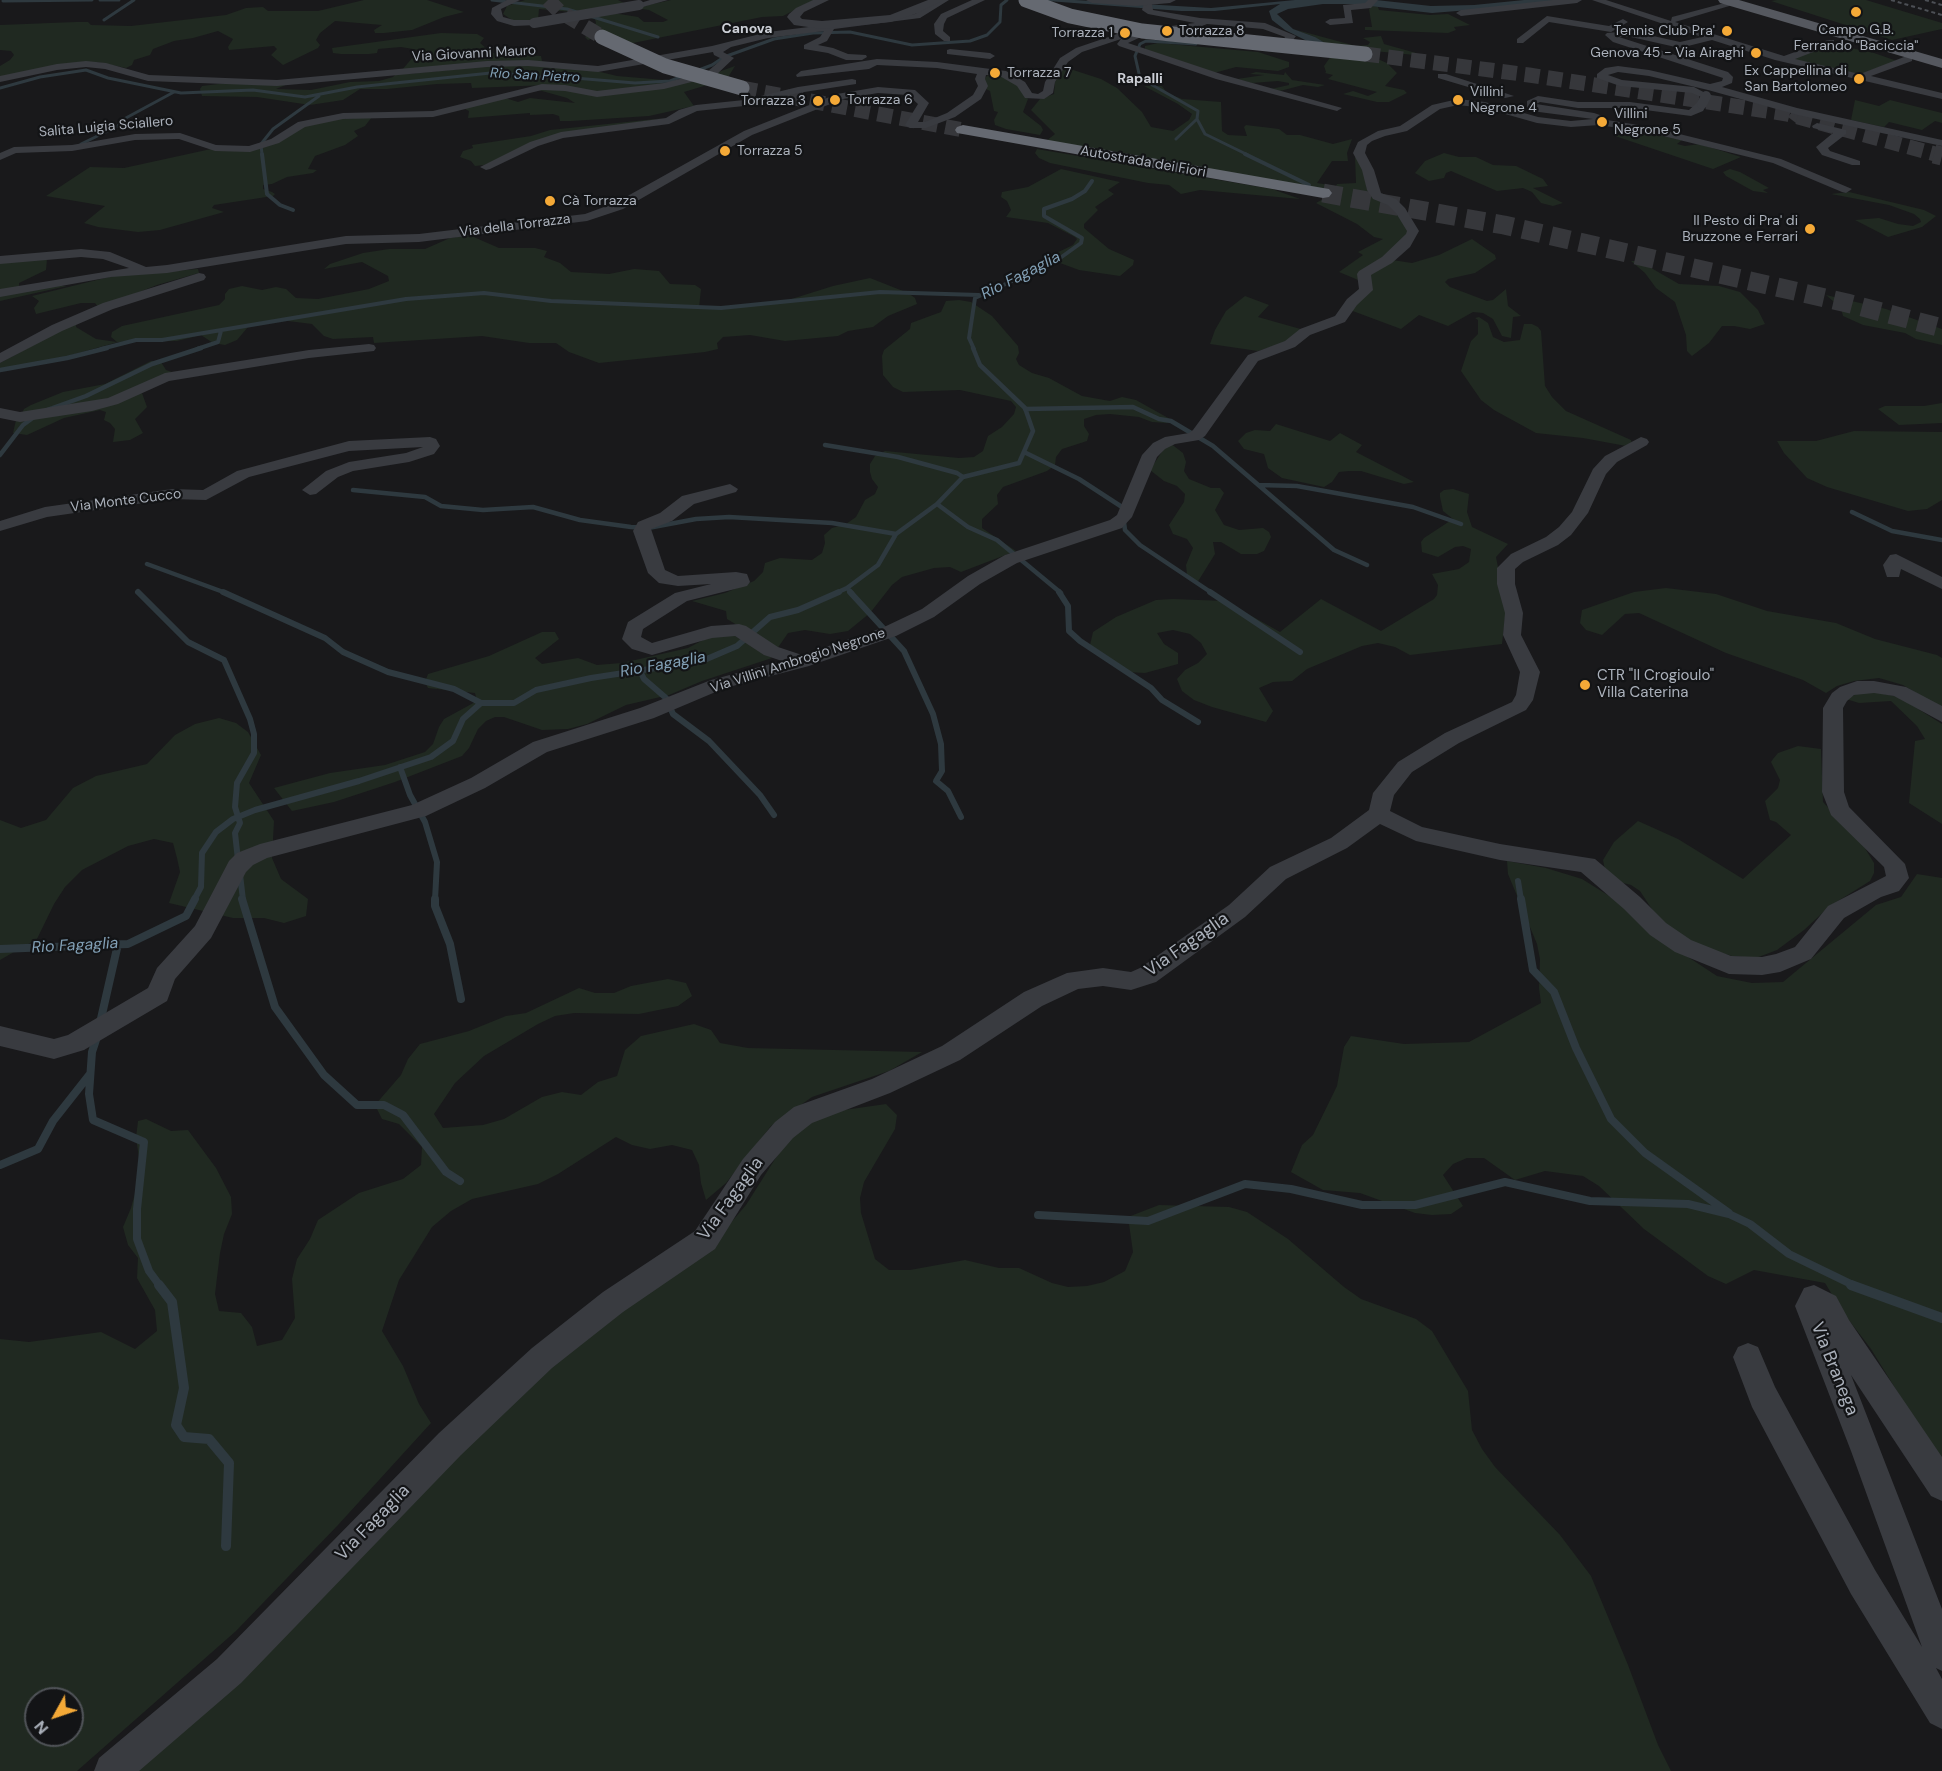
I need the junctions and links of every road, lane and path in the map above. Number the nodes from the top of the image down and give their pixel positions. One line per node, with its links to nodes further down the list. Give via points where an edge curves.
1 (515, 0): 2 (street, bridge, via 497,8 500,19 534,23)
2 (663, 0)
3 (823, 0): 20 (street, via 794,14 798,22)
4 (937, 0): 20 (street, via 891,18)
5 (944, 0): 23 (street, Via Giovanni Mauro, via 917,16)
6 (980, 0): 27 (street, via 944,16 938,32)
7 (1026, 0): 35 (highway, bridge, via 1070,16 1142,31)
8 (1092, 0): 14 (street)
9 (1170, 0): 14 (street)
10 (1577, 0): 15 (street)
11 (1597, 0): 16 (street)
12 (1729, 1): 17 (street); 37 (main road)
13 (1370, 3): 19 (street, via 1346,7 1350,21)
14 (1148, 6): 18 (street)
15 (1461, 14)
16 (1638, 14): 21 (street, via 1611,29 1547,19); 26 (street)
17 (1675, 19)
18 (1201, 21): 22 (street, via 1200,26); 28 (street, via 1265,26 1291,36)
19 (1330, 22)
20 (808, 24): 34 (street)
21 (1536, 27): 24 (street); 29 (street)
22 (1169, 30): 42 (street, via 1123,35 1079,50 1064,60 1046,95 1029,96 1021,84 1007,75); 51 (street, via 1125,40 1122,45)
23 (829, 31): 31 (street, Via Giovanni Mauro, via 768,34); 39 (street, via 807,47)
24 (1569, 34)
25 (602, 37): 46 (highway, bridge, via 665,66)
26 (1713, 37): 38 (street); 48 (street, via 1680,45 1630,34 1610,35 1728,77 1727,83)
27 (947, 39)
28 (1288, 41)
29 (1520, 41)
30 (1831, 42): 38 (street)
31 (741, 43): 45 (street, Via Giovanni Mauro, via 598,69 487,64 277,83 148,78 86,64); 56 (street, Salita Luigia Sciallero, via 720,49 729,58 711,74 664,86 597,94 542,87 433,114 343,116 302,124 275,141 250,149 215,148 180,136 135,137 72,148 14,150)
32 (903, 52): 39 (street, via 882,52)
33 (943, 52): 36 (street)
34 (662, 53)
35 (1365, 54)
36 (990, 56)
37 (1912, 57): 40 (main road); 41 (main road); 44 (street)
38 (1785, 59): 44 (street)
39 (866, 62): 42 (street, via 941,63); 42 (street, via 801,75 878,62)
40 (1942, 63)
41 (1942, 69)
42 (985, 71): 47 (street, via 977,97 951,115 926,125 910,124 924,103 911,92)
43 (1442, 76): 50 (street)
44 (1863, 76): 49 (street)
45 (0, 79)
46 (742, 87)
47 (901, 90): 58 (street, via 849,82 744,103 696,108 669,121 561,135); 61 (street, Via della Torrazza, via 841,96 758,129 619,206 587,217 419,238 346,240)
48 (1706, 96): 48 (street, via 1632,70 1609,70 1601,76 1620,83 1681,89 1694,90); 50 (street, via 1700,109 1692,113 1538,99); 52 (street)
49 (1942, 96)
50 (1531, 103): 53 (street, via 1539,109 1599,117)
51 (1337, 108)
52 (1797, 114): 55 (street); 57 (street, via 1842,132 1823,150)
53 (1599, 122): 59 (street, via 1652,130 1777,161); 76 (street, Via Villini Ambrogio Negrone, via 1547,122 1458,102 1436,107 1403,129 1368,139 1359,153 1373,190 1392,202 1413,231 1387,260 1364,274 1366,290 1340,319 1253,358 1199,433 1171,440 1150,455 1124,517 1116,524 1011,559 928,613 889,632)
54 (963, 130): 60 (highway, Autostrada dei Fiori)
55 (1942, 143)
56 (0, 157)
57 (1856, 163)
58 (486, 167)
59 (1846, 189)
60 (1323, 193)
61 (235, 259): 63 (street, Via della Torrazza); 68 (street, Via della Torrazza, via 233,269 108,306)
62 (0, 260): 63 (street, via 90,253)
63 (150, 270): 64 (street, Via della Torrazza)
64 (111, 273): 65 (street); 66 (street)
65 (0, 293)
66 (0, 303)
67 (369, 348): 69 (street, via 165,377 113,401 92,406 20,417)
68 (0, 359)
69 (0, 413)
70 (1641, 442): 78 (street, via 1611,459 1599,472 1565,531 1506,568 1514,613 1512,634 1530,672 1526,696 1519,706 1445,742 1405,768 1384,793)
71 (730, 489): 76 (street, via 688,500 666,517 644,526 642,531 657,573 665,579 736,577 741,582 681,597 635,626 631,639 652,649 711,632 739,630 771,651)
72 (310, 490): 73 (street, Via Monte Cucco, via 349,467 409,457 432,447 430,442 349,446 243,474 206,495 172,494 45,512)
73 (0, 526)
74 (1893, 573): 75 (street, via 1896,559)
75 (1942, 584)
76 (802, 662): 79 (street, Via Villini Ambrogio Negrone, via 718,684 647,713 540,747 478,783 418,810 260,852 237,867 203,932 165,975 158,994 75,1043 54,1049)
77 (1942, 716): 78 (street, via 1899,691 1857,687 1839,697 1833,708 1833,792 1839,810 1894,864 1898,878 1836,912 1803,953 1780,963 1729,965 1683,946 1658,929 1587,865 1500,852 1416,833)
78 (1380, 814): 84 (street, Via Fagaglia, via 1339,843 1278,873 1237,911 1148,975 1131,981 1103,977 1075,980 1033,999 951,1053 880,1086 803,1115 784,1130 752,1167 705,1240 614,1302 542,1358 450,1444 229,1671)
79 (0, 1036)
80 (1748, 1357): 83 (street, via 1763,1396 1863,1582)
81 (1942, 1485): 82 (street, Via Branega, via 1826,1306 1814,1298 1809,1306)
82 (1942, 1654)
83 (1942, 1711)
84 (112, 1771)

